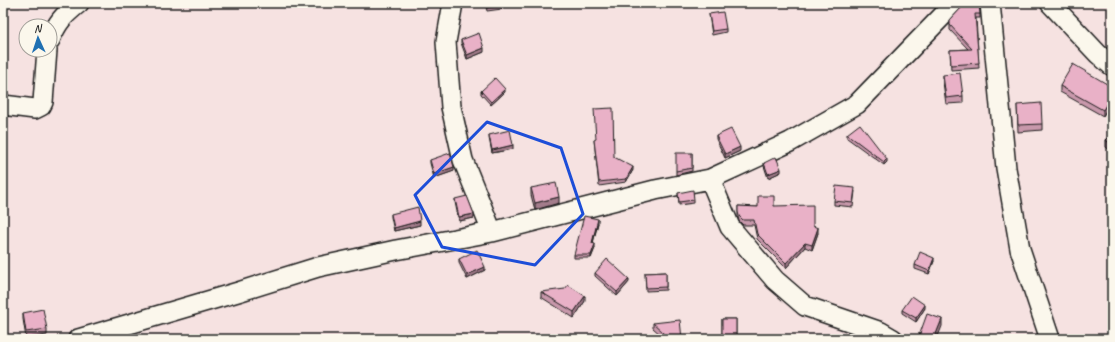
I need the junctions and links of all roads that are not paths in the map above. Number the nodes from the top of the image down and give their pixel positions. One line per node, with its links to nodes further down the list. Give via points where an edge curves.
1 (79, 3): 6 (street)
2 (453, 3): 11 (street, via 446,42 451,107 463,160)
3 (955, 3): 10 (street, via 857,104 790,142)
4 (990, 3): 14 (street, via 1006,168 1020,249)
5 (1050, 3): 8 (street)
6 (58, 24)
7 (46, 58): 9 (street, via 41,106 35,108)
8 (1112, 66)
9 (3, 105)
10 (710, 179): 11 (street, via 655,190); 13 (street, via 730,227 775,280 805,306 881,332)
11 (492, 232): 12 (street, via 318,267)
12 (78, 339)
13 (892, 339)
14 (1050, 339)

